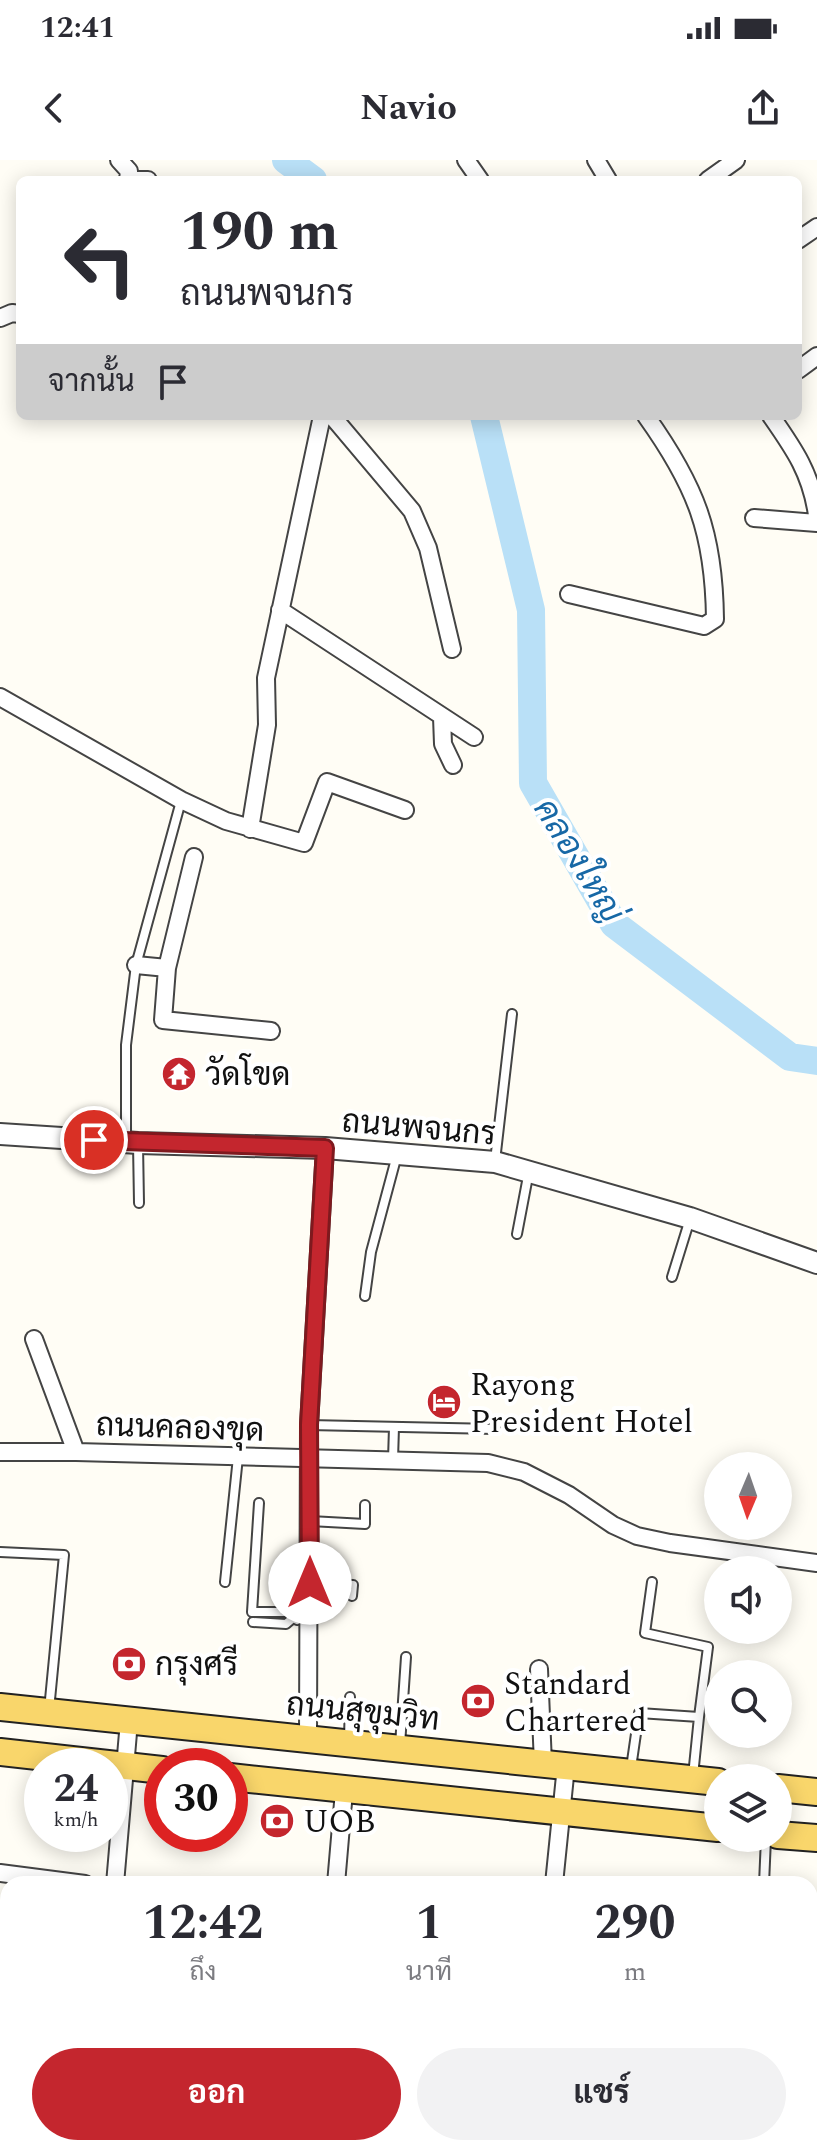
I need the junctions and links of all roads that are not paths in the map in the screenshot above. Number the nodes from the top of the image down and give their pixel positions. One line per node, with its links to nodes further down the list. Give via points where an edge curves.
1 (736, 160): 2 (street)
2 (714, 176)
3 (321, 420): 11 (street)
4 (335, 420): 12 (street, via 412,511 428,548)
5 (649, 420): 10 (street, via 699,508 714,574 715,619 704,626)
6 (774, 420): 7 (street, via 803,465)
7 (817, 515)
8 (754, 518): 9 (street)
9 (817, 523)
10 (569, 594)
11 (280, 610): 14 (street); 19 (street, via 264,689 267,725)
12 (452, 649)
13 (0, 697): 17 (street)
14 (442, 717): 15 (street); 16 (street, via 443,744)
15 (474, 737)
16 (453, 765)
17 (181, 800): 19 (street); 21 (lane)
18 (405, 810): 19 (street, via 327,782 304,843)
19 (250, 829)
20 (194, 857): 22 (street)
21 (136, 965): 22 (street); 26 (lane, via 126,1045)
22 (167, 968): 24 (street, via 163,1020)
23 (512, 1014): 29 (lane)
24 (271, 1031)
25 (0, 1134): 26 (street, ถนนพจนกร)
26 (132, 1142): 27 (street, ถนนพจนกร); 31 (lane)
27 (325, 1148): 28 (street, ถนนพจนกร); 38 (street)
28 (397, 1154): 29 (street, ถนนพจนกร); 36 (lane)
29 (495, 1162): 30 (street, ถนนพจนกร)
30 (529, 1170): 32 (street, ถนนพจนกร); 33 (lane)
31 (139, 1203)
32 (690, 1218): 34 (street, ถนนพจนกร); 35 (lane)
33 (517, 1234)
34 (817, 1263)
35 (672, 1277)
36 (365, 1296)
37 (34, 1339): 42 (street)
38 (309, 1425): 39 (lane); 44 (street)
39 (394, 1427): 40 (lane); 45 (lane)
40 (495, 1429)
41 (0, 1452): 42 (street, ถนนคลองขุด)
42 (76, 1452): 43 (street, ถนนคลองขุด)
43 (238, 1457): 44 (street, ถนนคลองขุด); 51 (lane)
44 (309, 1459): 45 (street, ถนนคลองขุด); 48 (street)
45 (393, 1461): 50 (street, ถนนคลองขุด, via 507,1467 546,1482 637,1536)
46 (259, 1503): 56 (lane, via 252,1612 288,1612)
47 (365, 1505): 48 (lane, via 365,1524)
48 (310, 1521): 53 (street)
49 (0, 1552): 61 (lane, via 64,1555)
50 (817, 1563)
51 (225, 1582)
52 (652, 1582): 62 (lane, via 645,1633 708,1647)
53 (310, 1583): 54 (lane, via 353,1585); 56 (street)
54 (352, 1596)
55 (253, 1622): 56 (lane)
56 (301, 1622): 64 (street)
57 (406, 1657): 67 (lane)
58 (539, 1669): 70 (street)
59 (350, 1697): 65 (lane)
60 (0, 1707): 61 (main road, ถนนสุขุมวิท)
61 (49, 1712): 63 (main road, ถนนสุขุมวิท)
62 (699, 1717): 71 (lane); 72 (lane, via 639,1713)
63 (129, 1721): 64 (main road, ถนนสุขุมวิท); 66 (street)
64 (308, 1739): 65 (main road, ถนนสุขุมวิท)
65 (349, 1744): 67 (main road, ถนนสุขุมวิท)
66 (127, 1748)
67 (399, 1749): 70 (main road, ถนนสุขุมวิท)
68 (0, 1752): 69 (main road)
69 (24, 1755)
70 (555, 1765): 72 (main road, ถนนสุขุมวิท); 78 (street)
71 (704, 1770)
72 (631, 1773): 74 (main road, ถนนสุขุมวิท)
73 (248, 1779): 76 (main road)
74 (704, 1781)
75 (792, 1789): 77 (main road)
76 (344, 1791): 78 (main road); 87 (street)
77 (817, 1792)
78 (561, 1813): 79 (main road); 88 (street)
79 (704, 1827)
80 (792, 1836): 81 (main road)
81 (817, 1838)
82 (118, 1852): 86 (street)
83 (765, 1852): 89 (lane)
84 (0, 1873): 85 (street)
85 (23, 1876)
86 (116, 1876)
87 (337, 1876)
88 (555, 1876)
89 (764, 1876)

